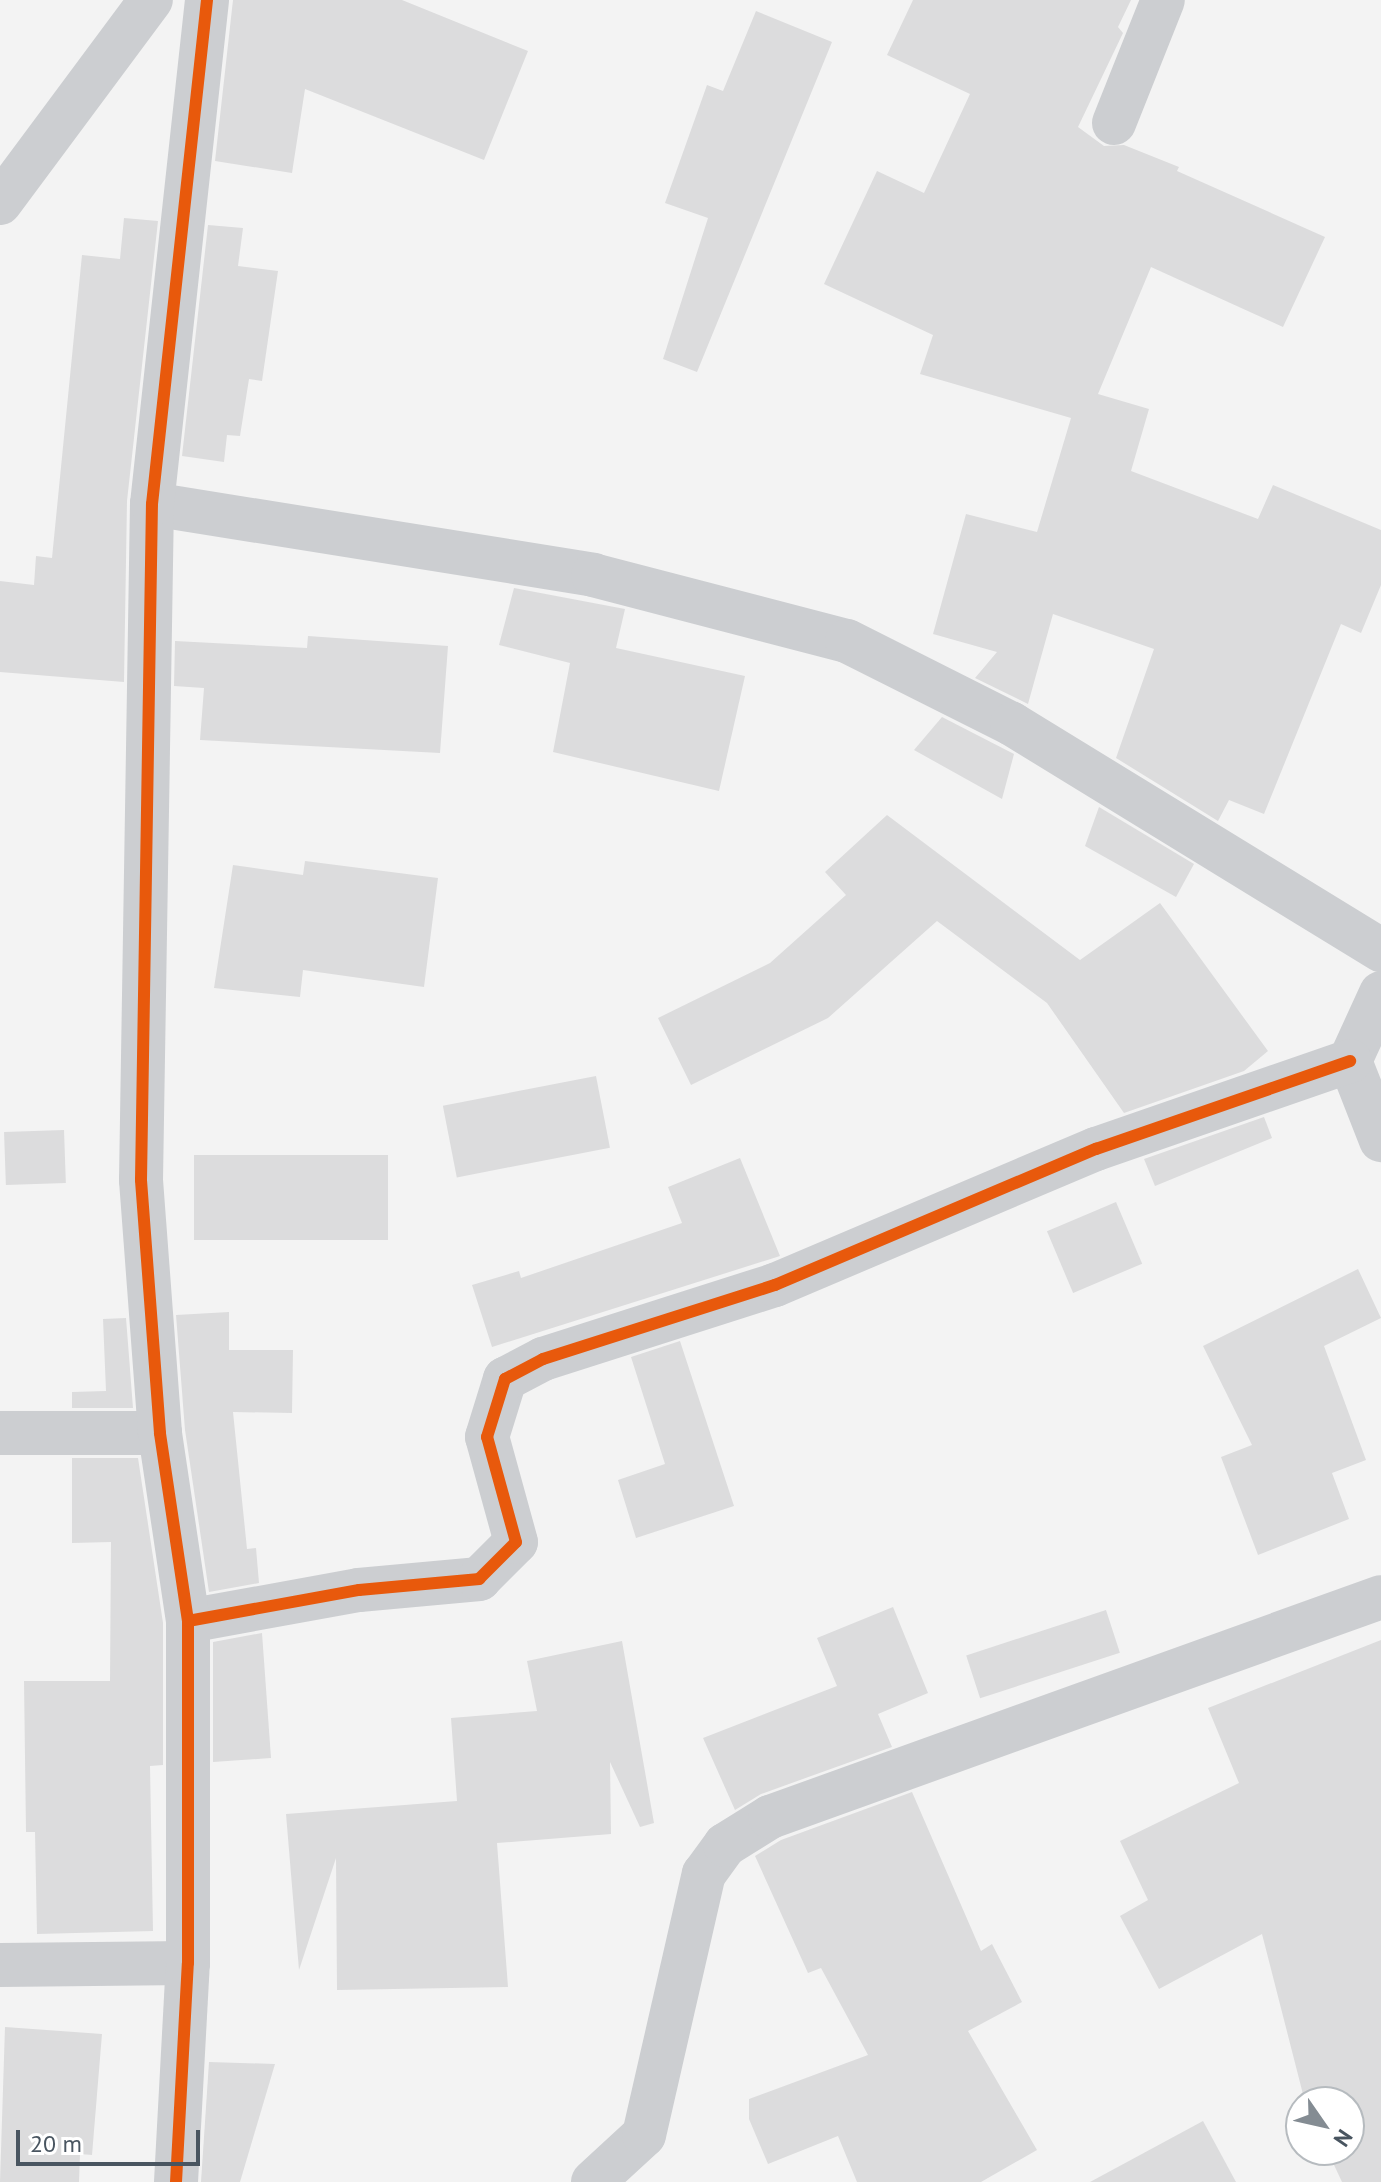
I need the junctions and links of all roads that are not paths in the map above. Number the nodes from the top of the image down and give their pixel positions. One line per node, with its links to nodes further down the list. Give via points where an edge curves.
1 (151, 0): 5 (street)
2 (207, 0): 6 (street)
3 (1163, 0): 4 (street)
4 (1114, 123)
5 (0, 203)
6 (152, 504): 7 (street, via 593,575 847,641 1012,724); 12 (street, via 141,1180)
7 (1381, 950)
8 (1381, 993): 9 (street)
9 (1350, 1061): 10 (street); 14 (street, via 1096,1149 775,1285 543,1359 505,1379 487,1437 516,1542 479,1579 359,1590)
10 (1381, 1140)
11 (0, 1433): 12 (street)
12 (160, 1433): 14 (street)
13 (1381, 1597): 18 (street, via 770,1817 725,1845 704,1874 644,2135)
14 (188, 1621): 15 (street)
15 (188, 1963): 16 (street); 17 (street)
16 (0, 1965)
17 (176, 2182)
18 (593, 2182)

